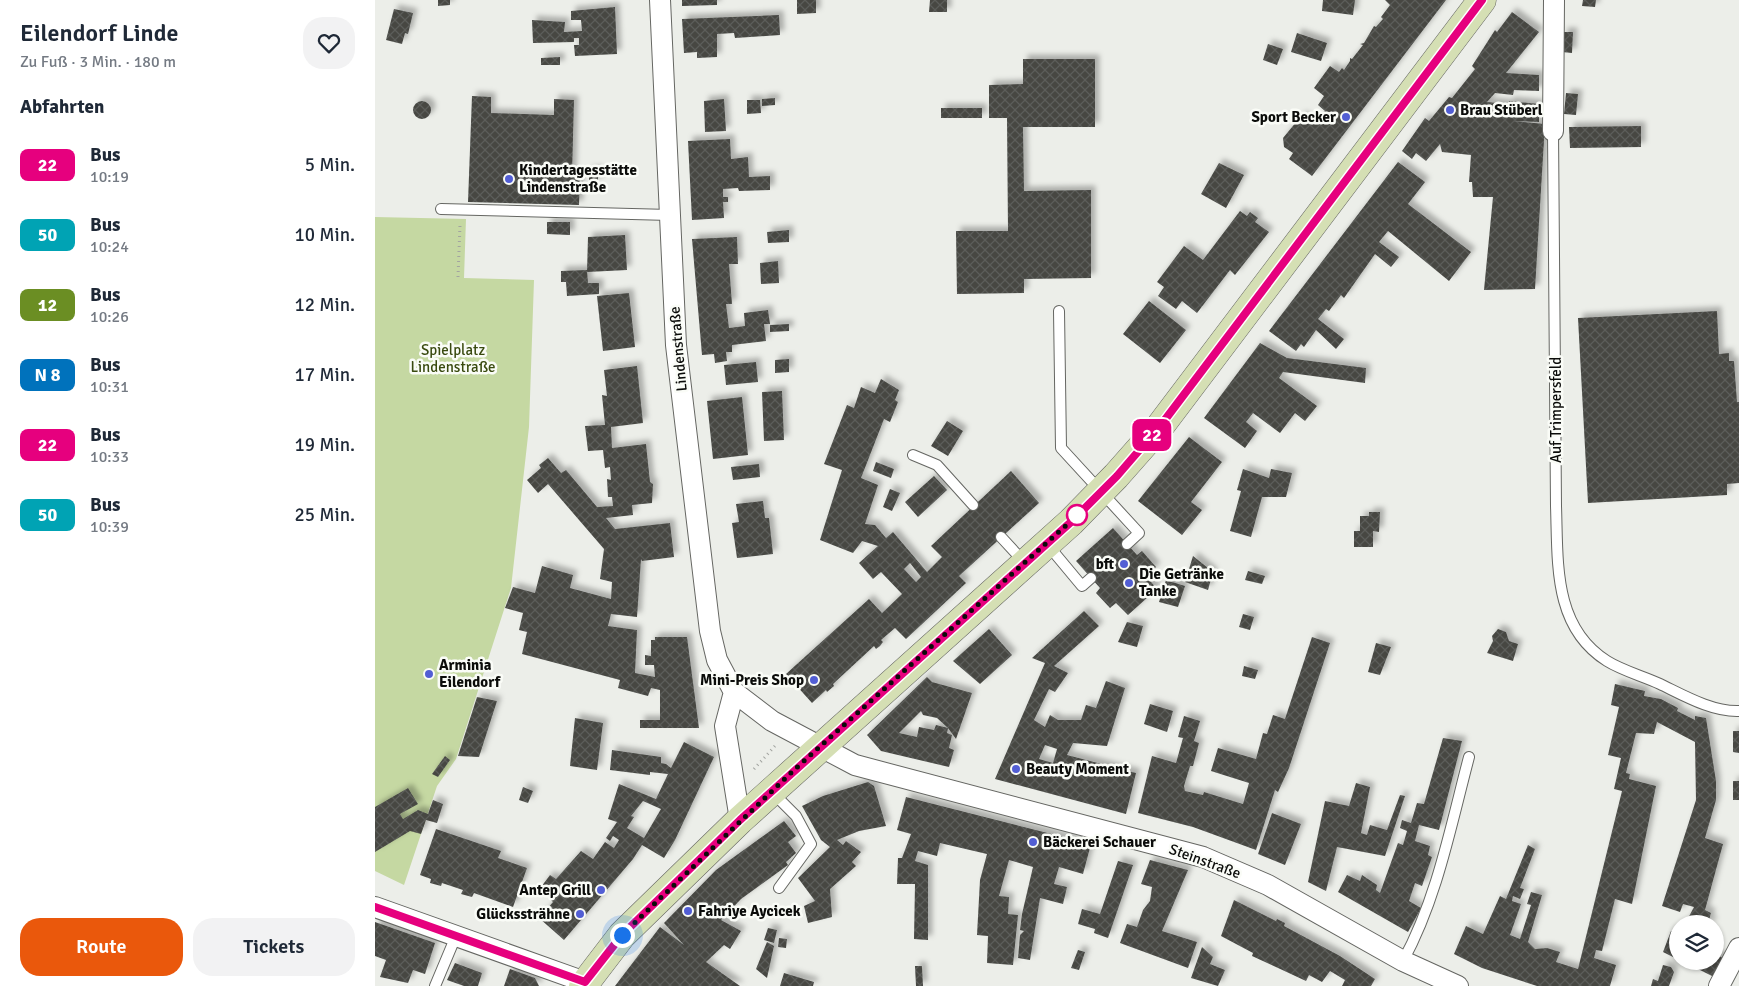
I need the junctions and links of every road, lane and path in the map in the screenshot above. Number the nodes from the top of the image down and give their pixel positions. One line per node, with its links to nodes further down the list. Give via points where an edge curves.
1 (660, 0): 7 (street, Lindenstraße)
2 (1482, 0): 11 (main road, via 1161,425)
3 (1554, 0): 4 (street, Auf Trimpersfeld)
4 (1553, 131): 19 (lane, Auf Trimpersfeld, via 1557,546 1565,611 1583,642 1608,662 1701,703)
5 (441, 209): 6 (lane)
6 (460, 210): 7 (lane); 8 (path)
7 (670, 216): 18 (street, Lindenstraße, via 676,345 710,631 717,660)
8 (458, 276)
9 (1059, 311): 11 (lane, via 1061,448)
10 (913, 455): 12 (lane, via 937,465)
11 (1102, 492): 14 (main road); 15 (lane, via 1139,533)
12 (973, 505)
13 (1001, 537): 16 (lane)
14 (1046, 544): 16 (main road); 17 (lane, via 1082,586)
15 (1127, 544)
16 (1025, 563): 21 (main road)
17 (1091, 578)
18 (734, 692): 20 (street, Lindenstraße); 23 (street, via 725,726)
19 (1739, 711)
20 (786, 729): 21 (street, Lindenstraße); 23 (path, via 771,752)
21 (819, 747): 24 (main road); 30 (street, Steinstraße, via 855,765 1203,857 1269,886)
22 (1469, 757): 30 (lane, via 1444,852 1416,937)
23 (735, 788): 25 (street)
24 (771, 792): 25 (main road); 26 (lane, via 796,816 811,844)
25 (740, 820): 31 (main road, via 622,935)
26 (779, 888)
27 (375, 907): 28 (street)
28 (456, 936): 31 (street); 32 (lane)
29 (1739, 948): 34 (street)
30 (1403, 961): 33 (street, Steinstraße)
31 (584, 984)
32 (435, 986)
33 (1458, 986)
34 (1719, 986)

